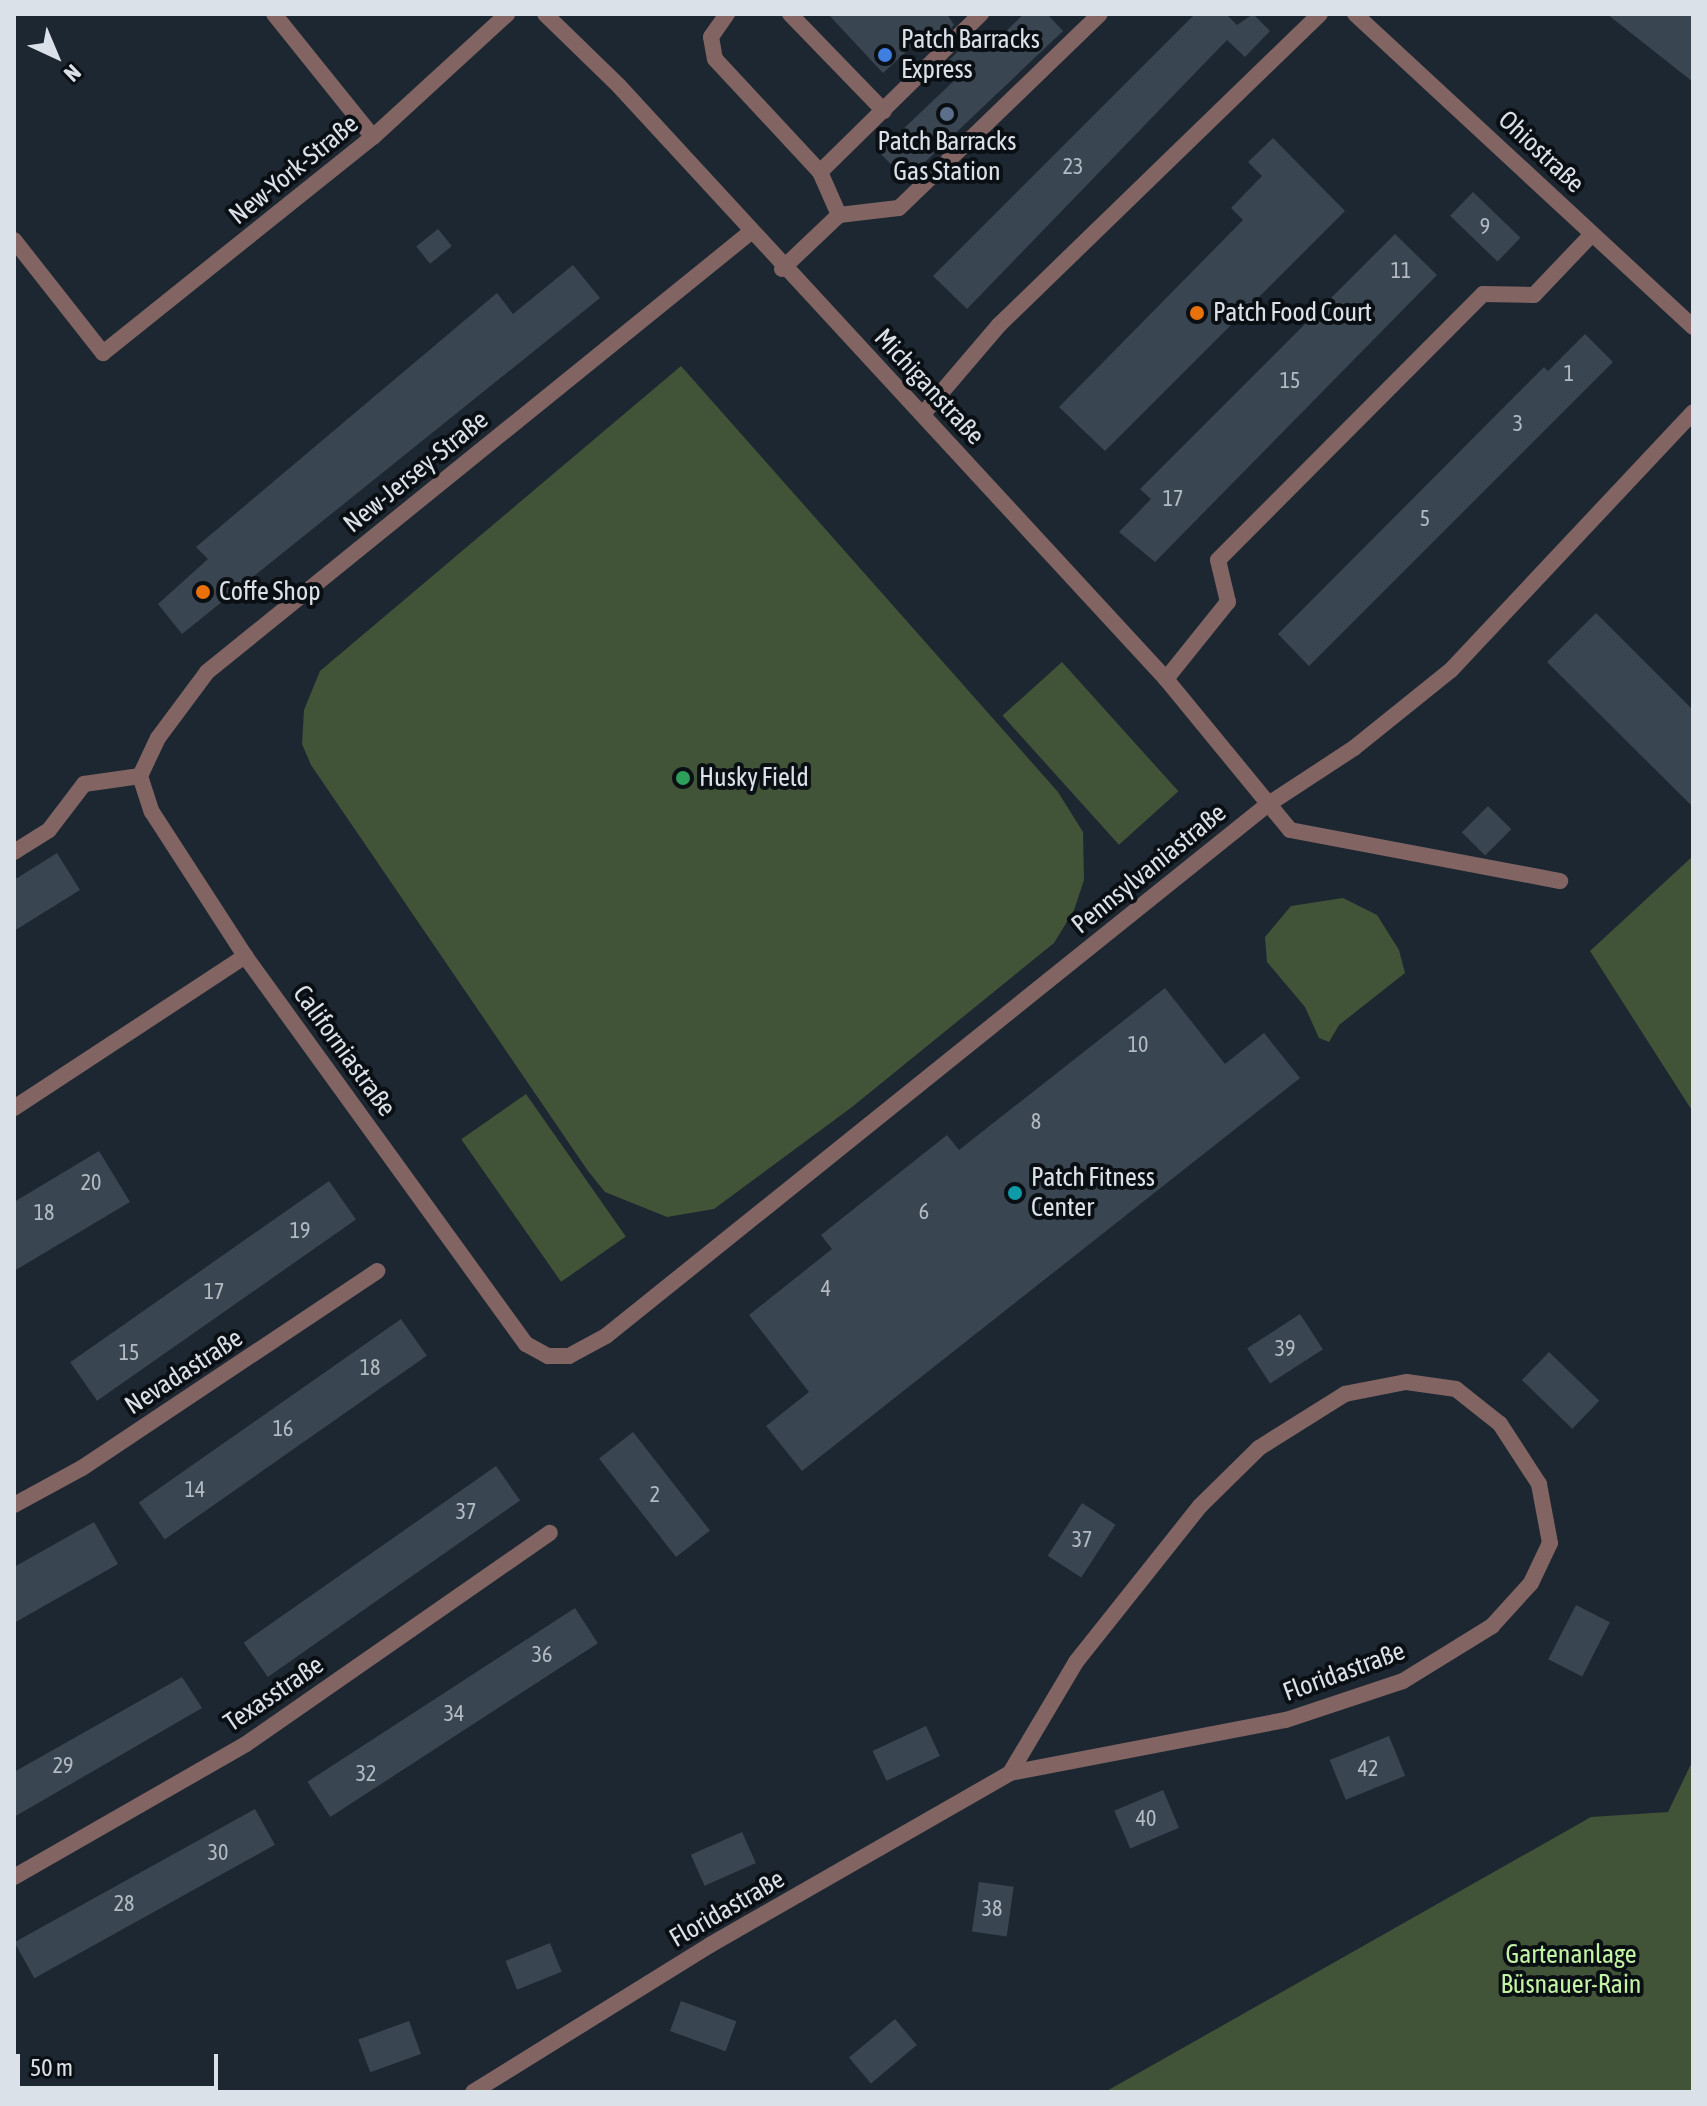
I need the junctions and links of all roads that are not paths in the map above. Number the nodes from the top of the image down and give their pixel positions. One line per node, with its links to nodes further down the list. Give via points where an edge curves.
1 (274, 14): 11 (street)
2 (507, 14): 11 (street, New-York-Straße)
3 (545, 14): 14 (street, Michiganstraße)
4 (727, 14): 12 (street, via 711,37 715,59)
5 (790, 14): 10 (street)
6 (981, 14): 10 (street)
7 (1100, 14): 13 (street, via 899,208)
8 (1320, 14): 20 (street, via 999,325)
9 (1355, 14): 15 (street, Ohiostraße)
10 (884, 111): 12 (street)
11 (373, 137): 16 (street, New-York-Straße, via 103,353)
12 (820, 172): 13 (street)
13 (839, 215): 17 (street)
14 (752, 231): 17 (street, Michiganstraße); 22 (street, New-Jersey-Straße, via 207,672 158,738)
15 (1592, 234): 18 (street, Ohiostraße); 21 (street, via 1534,295 1483,294 1218,560 1228,602)
16 (14, 240)
17 (782, 269): 20 (street, Michiganstraße)
18 (1693, 327)
19 (1693, 412): 23 (street, Pennsylvaniastraße, via 1451,670 1354,748)
20 (923, 414): 21 (street, Michiganstraße)
21 (1166, 679): 23 (street, Michiganstraße)
22 (140, 776): 24 (street, via 84,784 49,830); 26 (street, Californiastraße, via 152,812)
23 (1267, 805): 25 (street, Michiganstraße, via 1290,830); 29 (street, Pennsylvaniastraße, via 606,1336 569,1356 548,1356)
24 (14, 852)
25 (1560, 881)
26 (245, 956): 27 (street); 29 (street, Californiastraße)
27 (14, 1108)
28 (377, 1271): 30 (street, Nevadastraße, via 82,1468)
29 (526, 1344)
30 (14, 1505)
31 (550, 1533): 33 (street, Texasstraße, via 246,1744)
32 (1010, 1773): 32 (street, Floridastraße, via 1286,1720 1403,1681 1492,1626 1531,1583 1550,1543 1539,1484 1500,1424 1456,1389 1406,1382 1345,1394 1259,1448 1200,1506 1076,1662); 34 (street, Floridastraße, via 710,1945)
33 (14, 1877)
34 (473, 2092)

